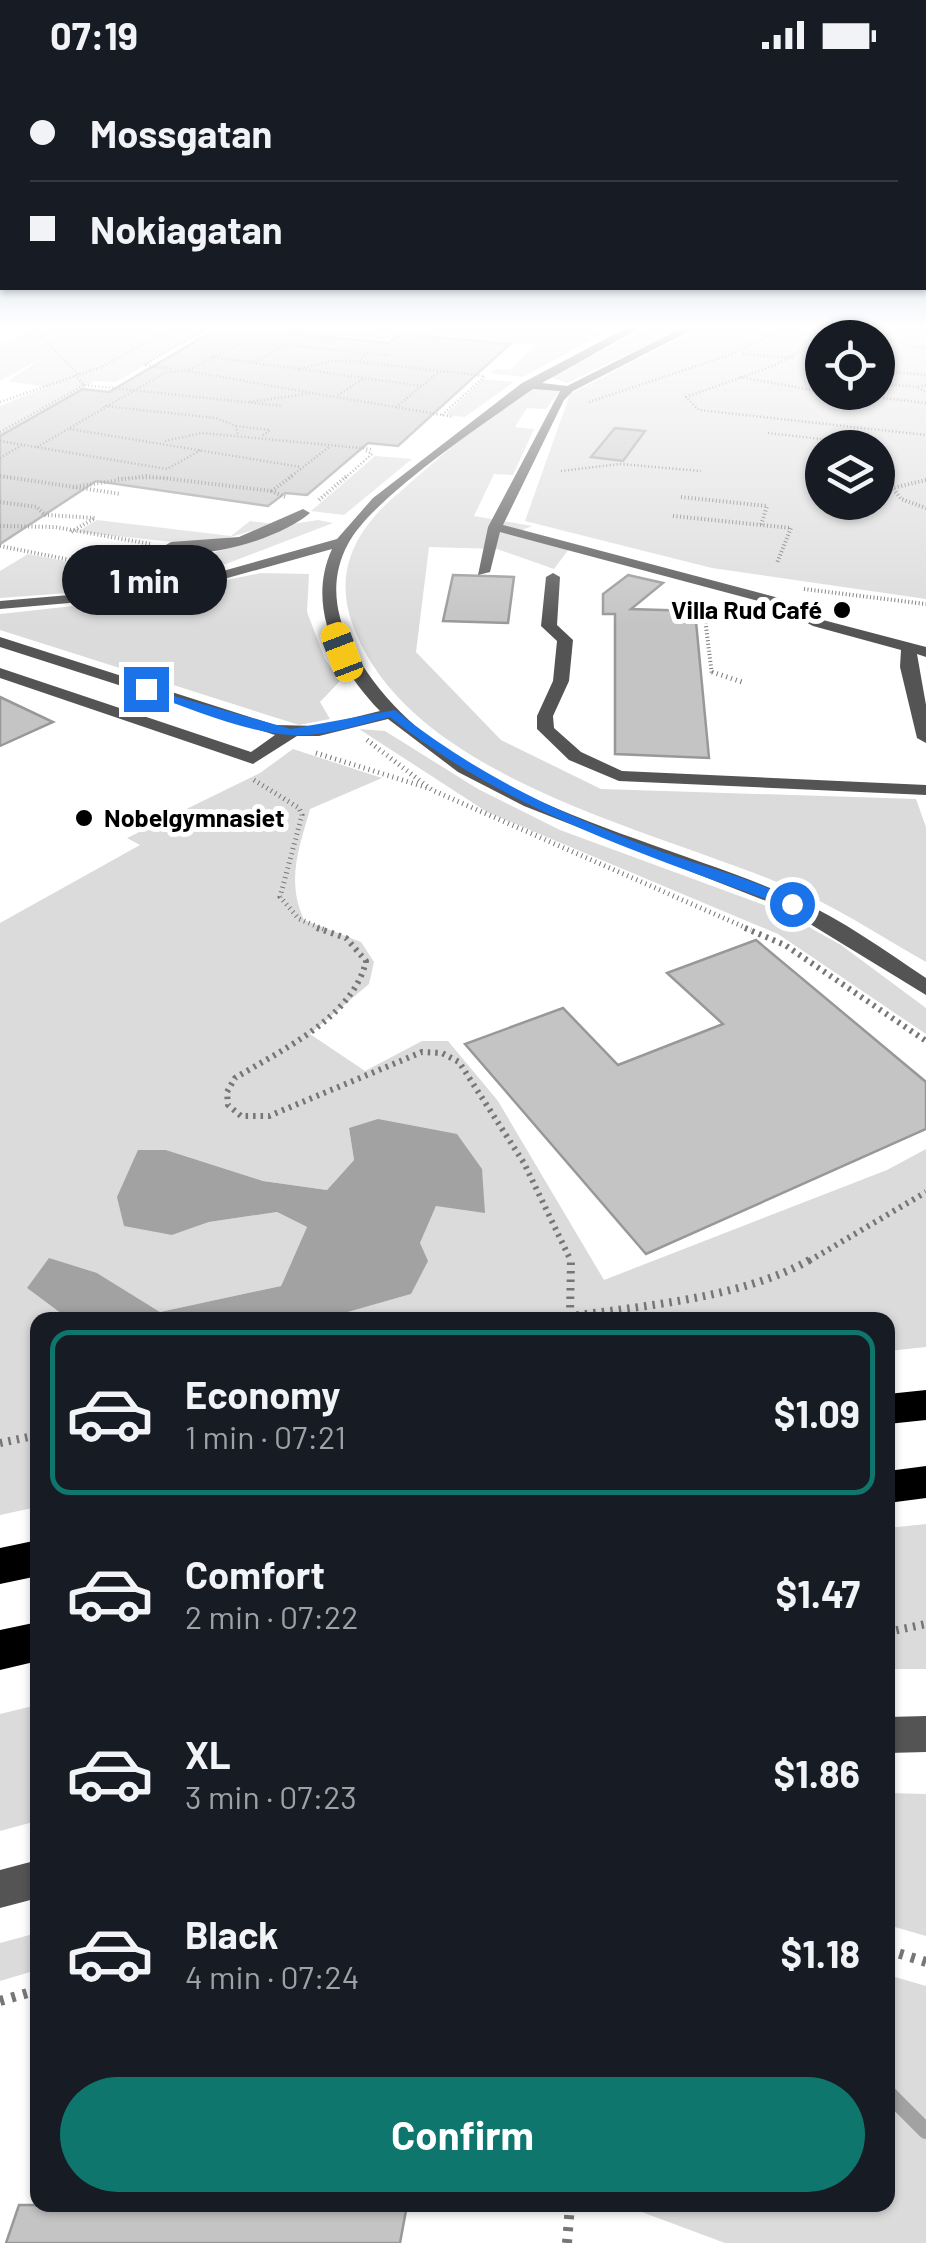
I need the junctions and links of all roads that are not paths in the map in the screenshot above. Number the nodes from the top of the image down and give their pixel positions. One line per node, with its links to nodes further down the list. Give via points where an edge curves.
1 (469, 425): 5 (street, via 375,504)
2 (546, 425): 4 (street)
3 (304, 513): 6 (street, via 241,542)
4 (495, 526): 7 (street); 11 (street, via 792,606 818,623)
5 (342, 542): 9 (street, via 206,580); 13 (street, via 326,594 335,632 361,681)
6 (171, 546)
7 (484, 572)
8 (553, 576): 16 (street, via 548,626 565,640 546,729 598,769 649,779)
9 (0, 605)
10 (0, 642): 14 (street)
11 (918, 650): 15 (street, via 908,667)
12 (0, 673): 14 (street, via 253,759)
13 (392, 713): 14 (street); 17 (street, via 498,788 621,842 792,904)
14 (291, 732)
15 (926, 738)
16 (926, 790)
17 (926, 988)
18 (926, 1405): 19 (highway)
19 (895, 1408)
20 (926, 1482): 21 (highway)
21 (895, 1486)
22 (30, 1560): 23 (highway)
23 (0, 1566)
24 (30, 1643): 25 (highway)
25 (0, 1650)
26 (926, 1734): 27 (street)
27 (895, 1736)
28 (30, 1881): 29 (street)
29 (0, 1889)

